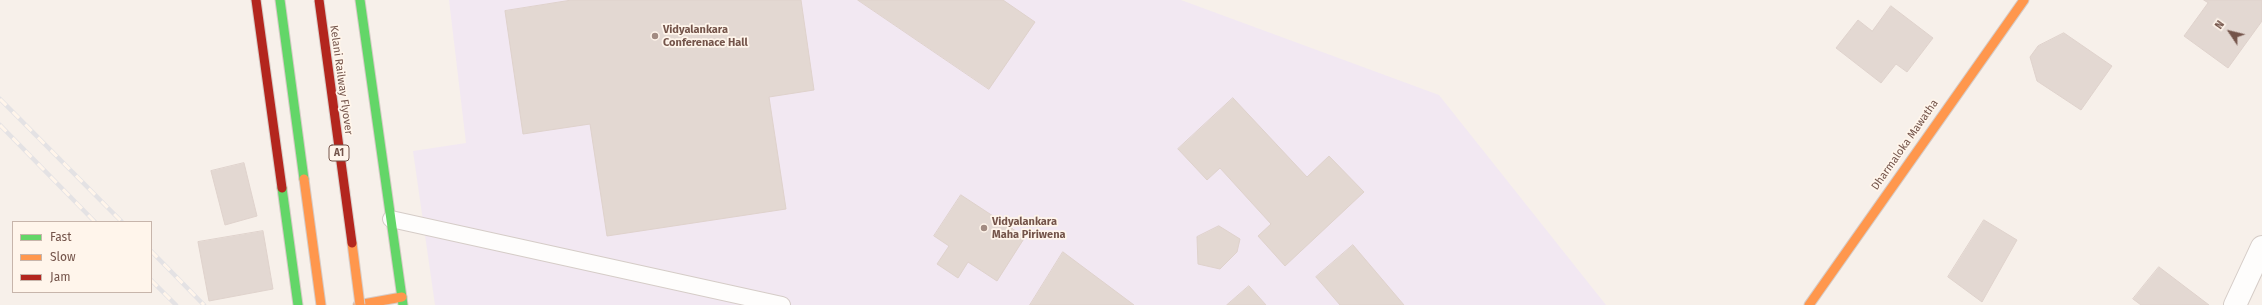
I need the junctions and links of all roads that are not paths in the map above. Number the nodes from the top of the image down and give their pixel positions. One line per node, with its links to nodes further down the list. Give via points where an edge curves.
1 (256, 0): 9 (main road)
2 (280, 0): 10 (main road)
3 (319, 0): 11 (main road, Kelani Railway Flyover / A1, bridge)
4 (360, 0): 6 (main road)
5 (2024, 0): 13 (main road, Dharmaloka Mawatha)
6 (391, 219): 8 (main road); 12 (lane)
7 (2260, 257): 14 (street)
8 (403, 301): 11 (main road)
9 (298, 305)
10 (321, 305)
11 (359, 305)
12 (782, 305)
13 (1809, 305)
14 (2235, 305)

